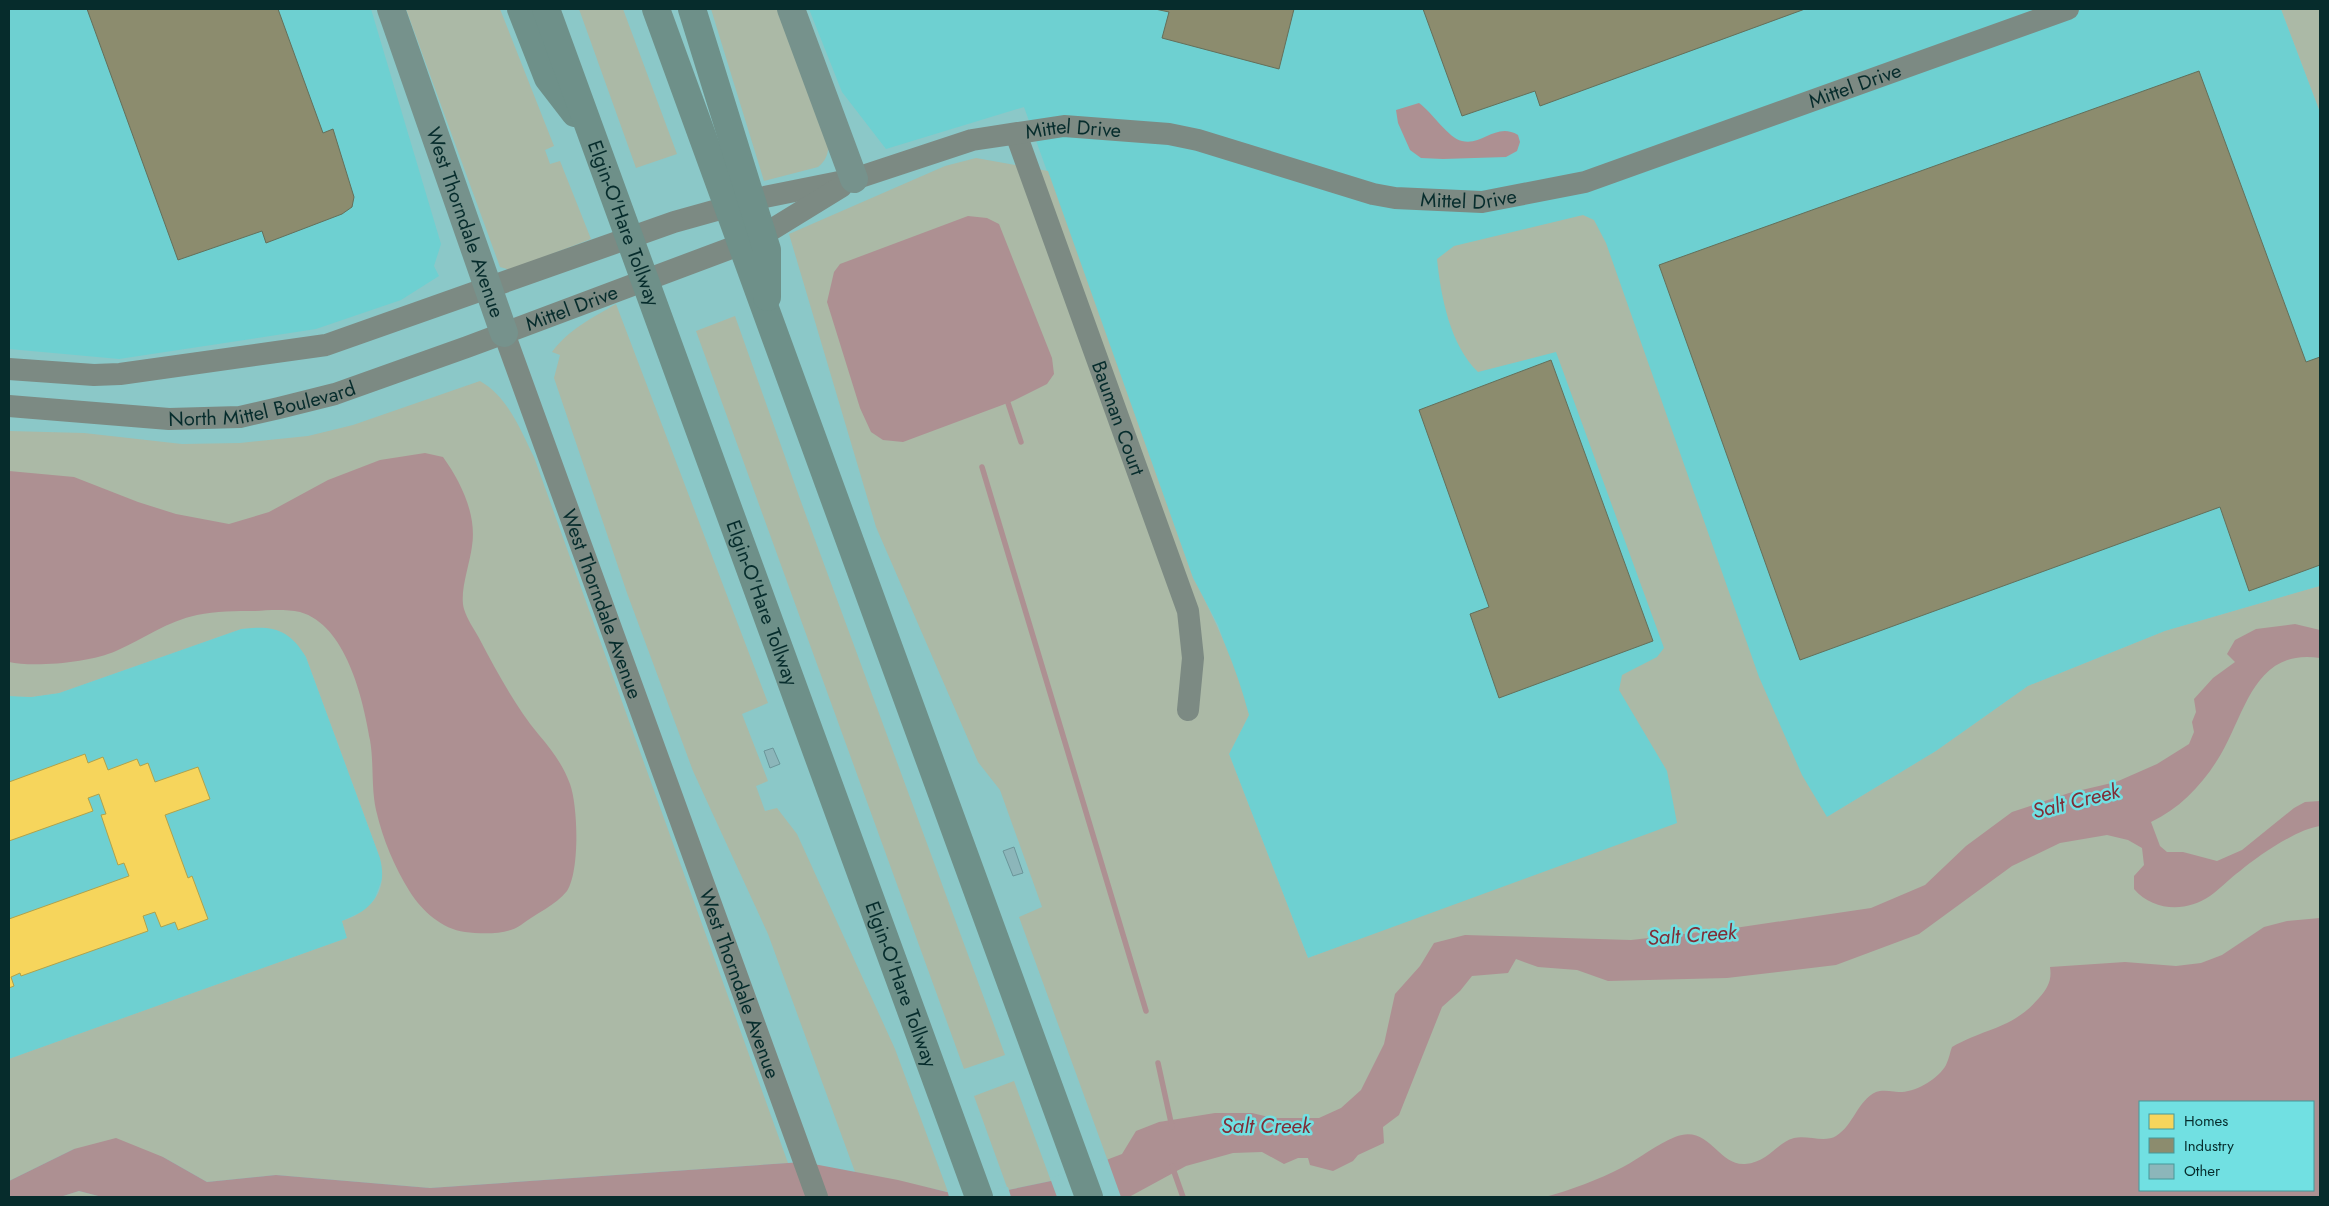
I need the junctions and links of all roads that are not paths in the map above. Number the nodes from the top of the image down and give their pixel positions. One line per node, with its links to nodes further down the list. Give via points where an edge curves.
1 (391, 9): 12 (main road, West Thorndale Avenue)
2 (521, 9): 10 (highway, via 548,78)
3 (546, 9): 10 (highway, Elgin-O'Hare Tollway)
4 (656, 9): 13 (highway)
5 (692, 9): 13 (highway, via 768,250)
6 (791, 9): 11 (main road)
7 (2068, 9): 8 (street, Mittel Drive)
8 (2027, 15): 9 (street, Mittel Drive, via 1585,182 1482,202 1373,194 1169,134 1064,126)
9 (1016, 134): 11 (street, Mittel Drive, via 972,140); 17 (street, Bauman Court, via 1188,611 1193,658)
10 (593, 137): 19 (highway, Elgin-O'Hare Tollway)
11 (854, 179): 12 (street, Mittel Drive, via 760,198 674,222); 14 (street, Mittel Drive, via 758,238)
12 (488, 288): 14 (main road, West Thorndale Avenue); 15 (street, via 326,345 94,376)
13 (767, 314): 20 (highway)
14 (504, 333): 16 (street, North Mittel Boulevard, via 335,394 240,417 170,419); 18 (street, West Thorndale Avenue)
15 (9, 369)
16 (9, 406)
17 (1188, 710)
18 (816, 1197)
19 (979, 1197)
20 (1089, 1197)

